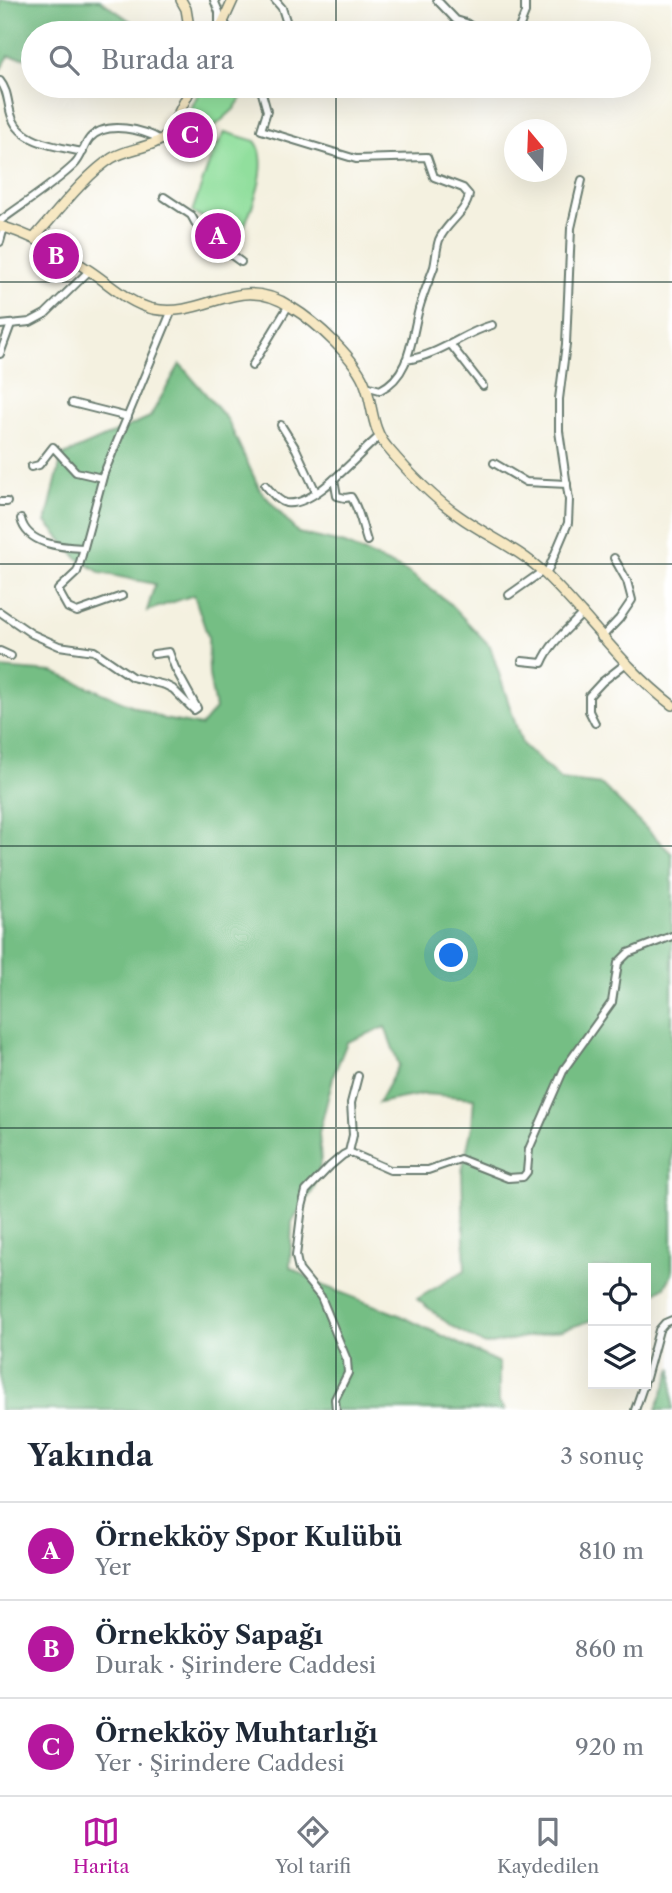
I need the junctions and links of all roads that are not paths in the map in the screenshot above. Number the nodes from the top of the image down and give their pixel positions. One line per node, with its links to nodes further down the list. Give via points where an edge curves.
1 (181, 0): 7 (main road)
2 (214, 0): 8 (street)
3 (235, 0): 9 (main road)
4 (275, 0): 10 (street)
5 (437, 0): 11 (street)
6 (525, 0): 12 (street)
7 (188, 21)
8 (219, 21)
9 (224, 21)
10 (286, 21)
11 (459, 21)
12 (522, 21)
13 (0, 81): 17 (street, via 11,116 26,135)
14 (263, 98): 32 (street, via 267,111 261,130 356,159 427,157 435,177 469,195 440,239)
15 (184, 100): 16 (main road, via 168,135)
16 (161, 140): 17 (street, via 133,128 113,129 90,137); 21 (main road, via 112,158)
17 (83, 152): 20 (street, via 75,165)
18 (582, 180): 44 (street, via 572,228 559,399)
19 (164, 197): 23 (street, via 191,215 201,233)
20 (1, 225): 21 (main road); 22 (street)
21 (34, 239): 24 (main road)
22 (0, 242)
23 (241, 262)
24 (89, 271): 26 (main road, via 133,302); 27 (street, via 45,314)
25 (289, 305): 26 (main road, via 265,294 246,293); 33 (street); 34 (main road, via 329,338)
26 (172, 310): 37 (street)
27 (11, 324): 28 (street); 31 (street)
28 (0, 325)
29 (492, 325): 30 (street)
30 (451, 345): 32 (street); 35 (street)
31 (0, 354)
32 (406, 360): 34 (street, via 387,386 374,390)
33 (252, 366)
34 (366, 386): 39 (main road)
35 (483, 386)
36 (72, 402): 37 (street)
37 (128, 417): 42 (street)
38 (281, 425): 46 (street)
39 (380, 436): 43 (street); 51 (main road, via 406,468 451,509)
40 (494, 463): 44 (street, via 526,482)
41 (31, 467): 42 (street, via 39,465 53,447 76,472)
42 (102, 478): 49 (street)
43 (334, 479): 46 (street); 48 (street, via 337,496 351,497 354,502)
44 (567, 484): 51 (street, via 568,523)
45 (265, 485): 46 (street, via 284,503 304,500)
46 (316, 492)
47 (21, 519): 49 (street, via 35,538 60,547)
48 (367, 541)
49 (83, 548): 53 (street, via 76,572 58,590 68,608 84,611)
50 (614, 558): 56 (street, via 632,600)
51 (544, 573): 52 (street); 55 (main road)
52 (509, 595)
53 (122, 596)
54 (0, 612): 58 (street, via 59,646 94,651 132,677 165,685 197,708 169,652)
55 (583, 613): 56 (main road); 60 (street, via 557,638 542,663)
56 (601, 638): 61 (main road)
57 (0, 651): 59 (street)
58 (154, 654)
59 (11, 656)
60 (522, 661)
61 (625, 664): 62 (main road); 63 (street, via 589,696)
62 (672, 705)
63 (595, 723)
64 (672, 936): 66 (street, via 628,953 618,962 612,1002 564,1069 529,1149 523,1177 508,1178 460,1159 428,1170 390,1170)
65 (358, 1076): 66 (street, via 351,1103 354,1135)
66 (349, 1153): 70 (street, via 306,1191 296,1256 299,1270 321,1297 349,1367 335,1398)
67 (672, 1321): 68 (street, via 659,1330)
68 (651, 1360)
69 (642, 1389): 71 (street)
70 (336, 1410)
71 (635, 1410)

